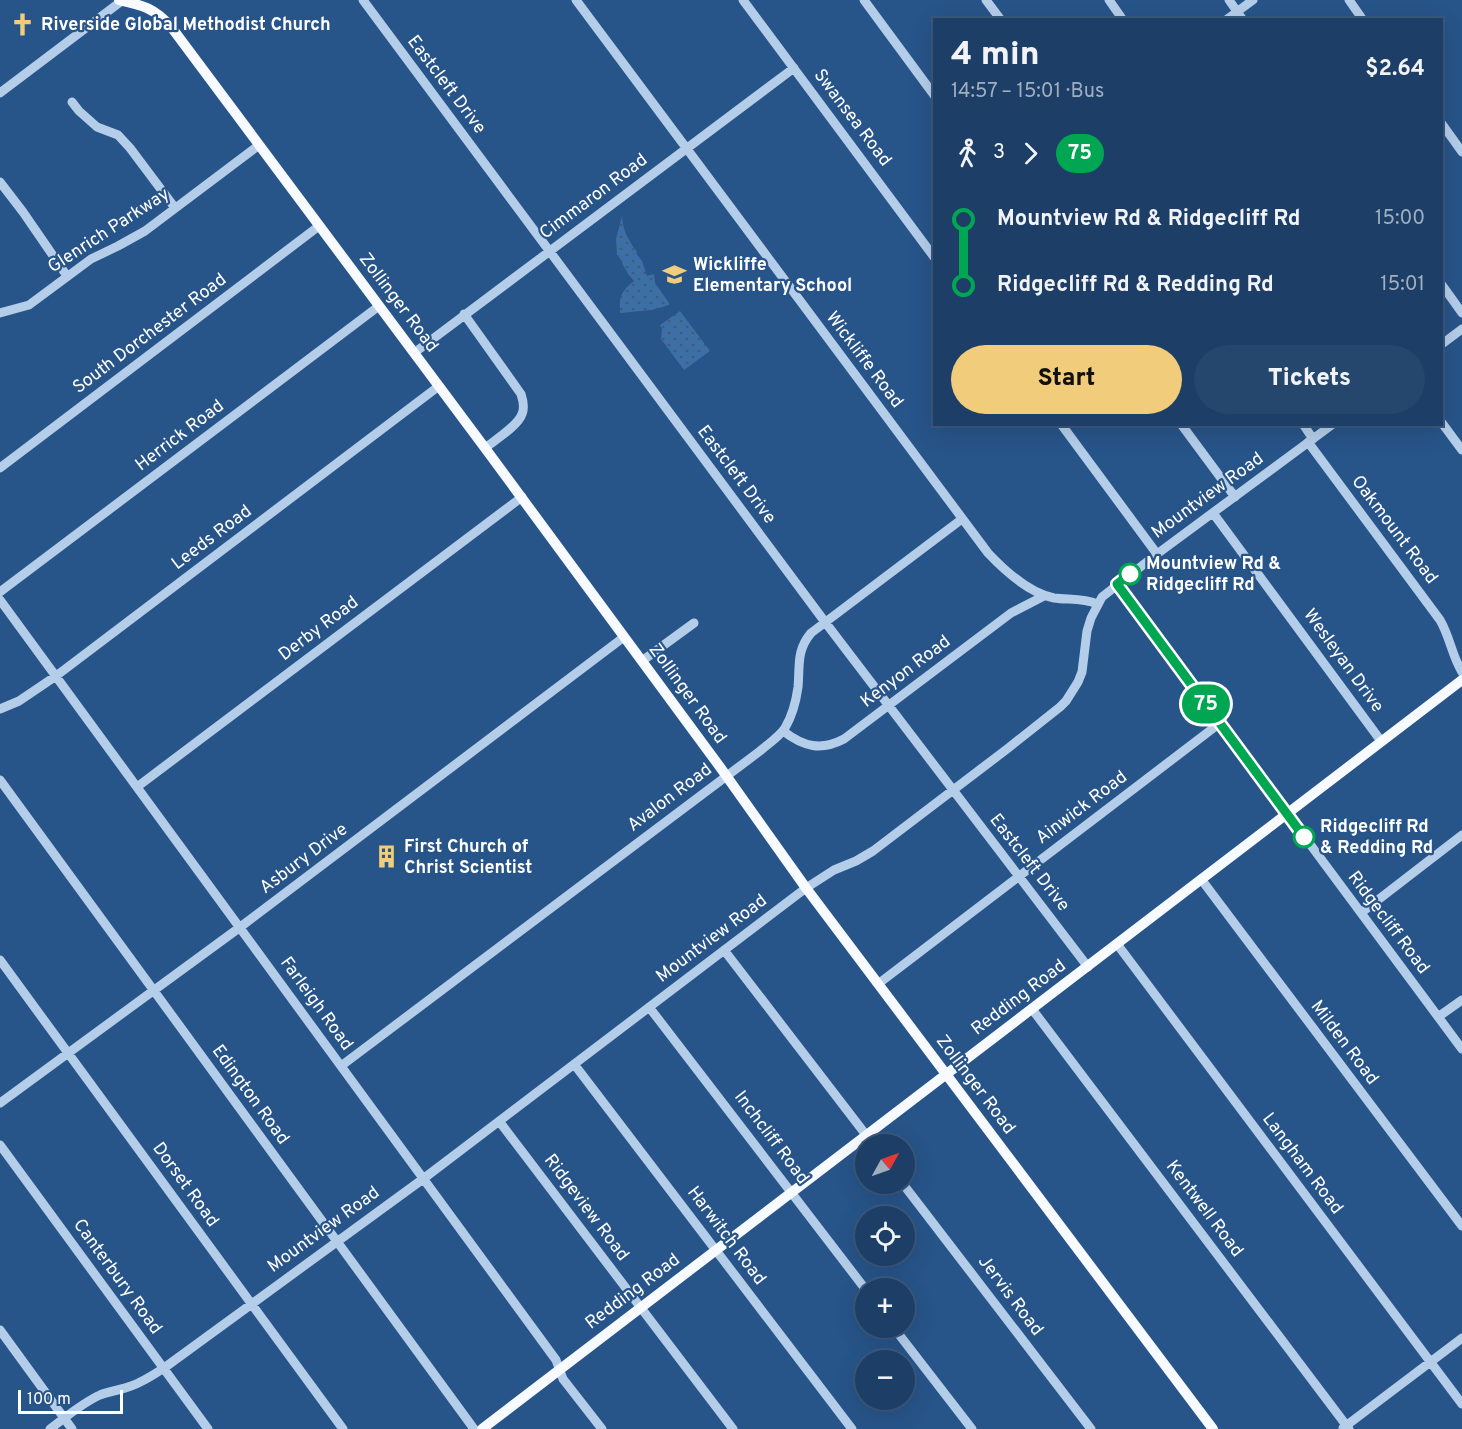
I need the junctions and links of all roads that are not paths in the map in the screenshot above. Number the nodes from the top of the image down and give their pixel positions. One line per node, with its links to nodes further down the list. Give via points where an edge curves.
1 (121, 0): 16 (street); 20 (main road, Zollinger Road, via 156,12 167,22)
2 (363, 0): 26 (street, Eastcleft Drive)
3 (576, 0): 21 (street, Wickliffe Road)
4 (743, 0): 15 (street, Swansea Road)
5 (864, 0): 17 (street)
6 (986, 0): 12 (street)
7 (1109, 0): 13 (street)
8 (1229, 0): 11 (street)
9 (1253, 0): 11 (street)
10 (1348, 0): 14 (street)
11 (1240, 15)
12 (1000, 18)
13 (1122, 18)
14 (1362, 18)
15 (794, 69): 21 (street, Cimmaron Road); 27 (street, Swansea Road, via 929,241)
16 (0, 93)
17 (933, 94)
18 (72, 102): 24 (street, via 96,127 118,135)
19 (1443, 125): 22 (street)
20 (259, 145): 24 (street, Glenrich Parkway); 25 (main road, Zollinger Road)
21 (686, 148): 26 (street, Cimmaron Road); 50 (street, Wickliffe Road)
22 (1462, 152)
23 (1, 184): 28 (street)
24 (175, 208): 28 (street, Glenrich Parkway, via 145,231)
25 (319, 226): 30 (main road, Zollinger Road); 46 (street, South Dorchester Road)
26 (549, 251): 33 (street, Cimmaron Road); 57 (street, Eastcleft Drive)
27 (933, 254)
28 (67, 276): 31 (street, Glenrich Parkway, via 29,304)
29 (1443, 286): 32 (street)
30 (379, 306): 36 (main road, Zollinger Road); 53 (street, Herrick Road)
31 (0, 313)
32 (1462, 313)
33 (464, 314): 36 (street, Cimmaron Road); 44 (street, via 522,394 524,405 522,416)
34 (1462, 329): 35 (street)
35 (1443, 343)
36 (414, 352): 37 (main road, Zollinger Road)
37 (439, 386): 44 (main road, Zollinger Road); 62 (street, Leeds Road)
38 (1443, 424): 45 (street)
39 (1061, 426): 51 (street)
40 (1182, 426): 47 (street)
41 (1304, 426): 43 (street, Oakmount Road)
42 (1330, 426): 43 (street, Mountview Road)
43 (1311, 441): 47 (street, Mountview Road); 61 (street, Oakmount Road, via 1440,620)
44 (485, 448): 48 (main road, Zollinger Road)
45 (1462, 450)
46 (0, 468)
47 (1234, 496): 49 (street, Mountview Road)
48 (522, 497): 59 (main road, Zollinger Road); 71 (street, Derby Road)
49 (1213, 513): 51 (street, Mountview Road); 68 (street, Wesleyan Drive)
50 (962, 519): 54 (street, Wickliffe Road, via 997,562); 57 (street, Avalon Road)
51 (1157, 554): 52 (street, Mountview Road)
52 (1117, 584): 56 (street, Mountview Road); 66 (street, Ridgecliff Road)
53 (0, 592)
54 (1044, 596): 56 (street, Wickliffe Road); 64 (street, Kenyon Road, via 1011,613)
55 (0, 600): 62 (street, Farleigh Road)
56 (1097, 604): 72 (street, Mountview Road, via 1087,631 1082,672 1066,700)
57 (825, 621): 64 (street, Eastcleft Drive); 67 (street, Avalon Road, via 802,646 796,702)
58 (694, 623): 60 (street)
59 (624, 637): 60 (main road, Zollinger Road); 79 (street, Asbury Drive)
60 (642, 661): 69 (main road, Zollinger Road)
61 (1462, 672)
62 (56, 676): 65 (street, Leeds Road); 71 (street, Farleigh Road)
63 (1462, 680): 68 (main road, Redding Road)
64 (889, 706): 67 (street, Kenyon Road, via 844,740 825,746 802,743); 72 (street, Eastcleft Drive)
65 (0, 709)
66 (1220, 723): 73 (street, Ridgecliff Road); 75 (street, Ainwick Road)
67 (783, 731): 69 (street, Avalon Road)
68 (1381, 741): 73 (main road, Redding Road)
69 (727, 776): 77 (main road, Zollinger Road); 93 (street, Avalon Road)
70 (0, 780): 85 (street, Edington Road)
71 (137, 787): 79 (street, Farleigh Road)
72 (953, 790): 75 (street, Eastcleft Drive); 77 (street, Mountview Road, via 873,851)
73 (1287, 813): 76 (main road, Redding Road); 78 (street, Ridgecliff Road)
74 (1462, 835): 78 (street)
75 (1019, 877): 83 (street, Eastcleft Drive); 84 (street, Ainwick Road)
76 (1201, 879): 80 (main road, Redding Road); 104 (street, Milden Road)
77 (806, 888): 81 (street, Mountview Road); 84 (main road, Zollinger Road)
78 (1360, 913): 89 (street, Ridgecliff Road)
79 (239, 928): 85 (street, Asbury Drive); 93 (street, Farleigh Road)
80 (1117, 945): 83 (main road, Redding Road); 113 (street, Langham Road)
81 (724, 950): 87 (street, Mountview Road); 97 (street)
82 (0, 960): 91 (street, Dorset Road)
83 (1088, 966): 88 (main road, Redding Road)
84 (878, 984): 94 (main road, Zollinger Road)
85 (154, 991): 91 (street, Asbury Drive); 105 (street, Edington Road)
86 (1462, 1000): 89 (street)
87 (650, 1007): 92 (street, Mountview Road); 102 (street, Inchcliff Road)
88 (1032, 1009): 94 (main road, Redding Road); 118 (street, Kentwell Road)
89 (1438, 1017): 90 (street, Ridgecliff Road)
90 (1462, 1049)
91 (68, 1053): 95 (street, Asbury Drive); 108 (street, Dorset Road)
92 (574, 1064): 96 (street, Mountview Road); 106 (street, Harwitch Road)
93 (340, 1066): 101 (street, Farleigh Road)
94 (946, 1074): 98 (main road, Redding Road); 130 (main road, Zollinger Road)
95 (0, 1103)
96 (499, 1121): 101 (street, Mountview Road); 109 (street, Ridgeview Road)
97 (864, 1134)
98 (876, 1134)
99 (0, 1145): 114 (street, Canterbury Road)
100 (855, 1150): 102 (main road, Redding Road)
101 (423, 1179): 105 (street, Mountview Road); 115 (street, Farleigh Road)
102 (791, 1193): 106 (main road, Redding Road); 107 (street, Inchcliff Road)
103 (911, 1194): 129 (street, Jervis Road)
104 (1462, 1226)
105 (337, 1241): 108 (street, Mountview Road); 123 (street, Edington Road)
106 (716, 1251): 109 (main road, Redding Road); 127 (street, Harwitch Road)
107 (857, 1278)
108 (251, 1304): 114 (street, Mountview Road); 122 (street, Dorset Road)
109 (641, 1308): 115 (main road, Redding Road); 126 (street, Ridgeview Road)
110 (0, 1330): 117 (street)
111 (902, 1338): 128 (street)
112 (1462, 1338): 113 (street)
113 (1431, 1362): 116 (street, Langham Road); 118 (street)
114 (164, 1368): 117 (street, Mountview Road, via 138,1383 97,1396); 121 (street, Canterbury Road)
115 (560, 1369): 124 (main road, Redding Road); 125 (street, Farleigh Road, via 563,1379)
116 (1462, 1404)
117 (64, 1418): 119 (street, Mountview Road); 120 (street)
118 (1345, 1428)
119 (50, 1429)
120 (72, 1429)
121 (208, 1429)
122 (343, 1429)
123 (474, 1429)
124 (482, 1429)
125 (602, 1429)
126 (733, 1429)
127 (852, 1429)
128 (972, 1429)
129 (1091, 1429)
130 (1213, 1429)

